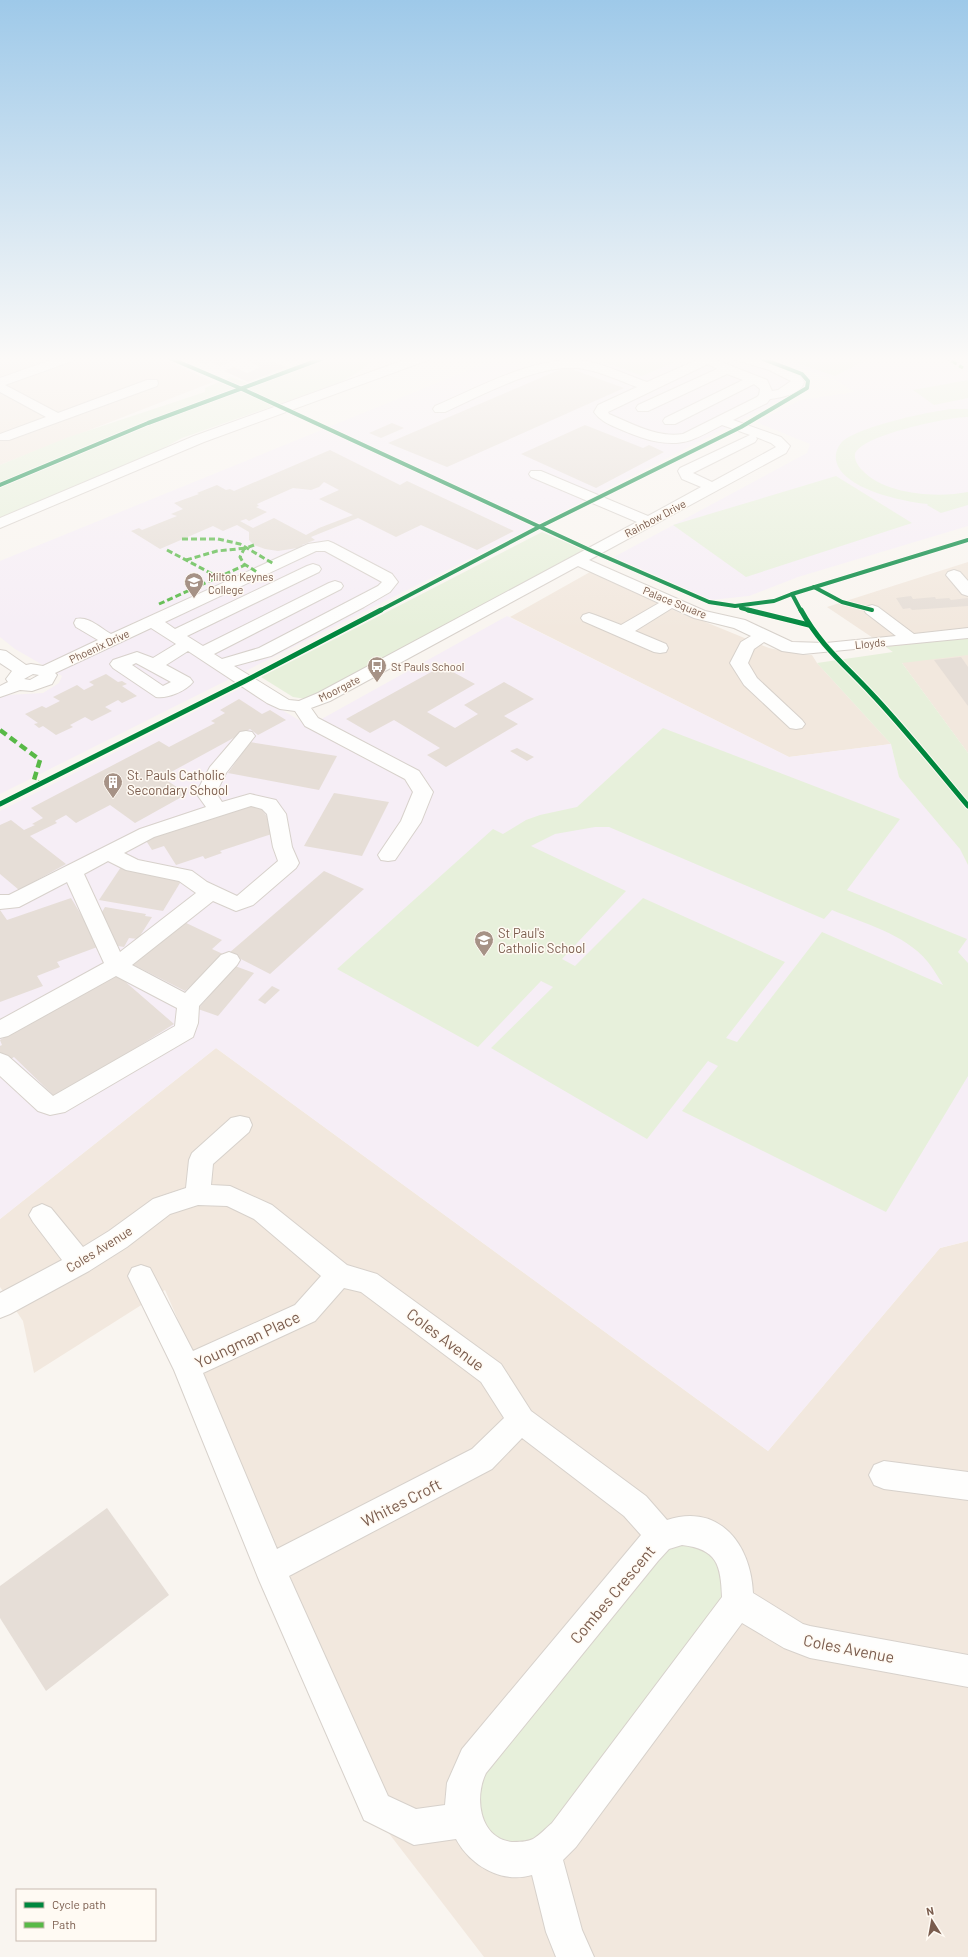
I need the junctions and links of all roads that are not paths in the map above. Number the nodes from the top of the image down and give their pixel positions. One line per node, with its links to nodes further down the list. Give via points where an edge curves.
1 (177, 447): 7 (street)
2 (733, 447): 5 (street, via 685,470 687,476)
3 (782, 447): 5 (street, Rainbow Drive)
4 (536, 474): 6 (street)
5 (712, 487): 6 (street, Rainbow Drive)
6 (648, 521): 8 (street, Rainbow Drive)
7 (0, 523)
8 (592, 551): 9 (street, Moorgate)
9 (577, 560): 15 (street, Palace Square); 19 (street, Moorgate)
10 (279, 562): 11 (street, via 303,563); 16 (street, Phoenix Drive, via 313,547 328,546 386,577 390,582 384,589); 20 (street, Phoenix Drive)
11 (313, 569): 13 (street); 31 (street)
12 (954, 575): 14 (street)
13 (335, 586): 16 (street); 31 (street)
14 (968, 591)
15 (671, 602): 24 (street); 28 (street, Palace Square, via 700,614 739,624)
16 (358, 604): 36 (street, via 265,652)
17 (872, 610): 29 (street)
18 (589, 618): 24 (street)
19 (469, 620): 23 (street); 26 (street, Moorgate)
20 (152, 621): 30 (street, Phoenix Drive); 31 (street, Moorgate)
21 (968, 622): 27 (street, via 958,623)
22 (82, 623): 30 (street)
23 (486, 629)
24 (622, 632): 33 (street)
25 (968, 633): 27 (street, Lloyds)
26 (442, 635): 32 (street); 39 (street, Moorgate, via 324,697)
27 (951, 635): 29 (street, Lloyds)
28 (767, 639): 29 (street, Lloyds, via 788,647 803,649); 40 (street, via 747,646 740,663 750,681)
29 (911, 639)
30 (110, 641): 37 (street, Phoenix Drive, via 45,671 48,675 40,684 32,686)
31 (189, 644): 35 (street); 36 (street, Moorgate)
32 (459, 644)
33 (660, 648)
34 (0, 655): 37 (street)
35 (154, 665)
36 (218, 665): 39 (street, Moorgate, via 273,699 286,705)
37 (20, 677): 38 (street)
38 (0, 692)
39 (301, 706): 44 (street, via 311,722 412,775 423,792 411,822)
40 (796, 724)
41 (246, 736): 42 (street, via 217,771 206,793)
42 (218, 810): 43 (street, via 147,833); 46 (street, via 250,800 260,800 274,807 282,845 289,863 242,903 230,902)
43 (107, 853): 45 (street); 46 (street, via 133,865 185,876)
44 (388, 855)
45 (72, 871): 47 (street, via 12,902); 49 (street)
46 (211, 892): 49 (street)
47 (0, 902)
48 (229, 960): 50 (street)
49 (116, 966): 50 (street); 51 (street)
50 (188, 1004): 52 (street, via 184,1031 58,1105 46,1104)
51 (0, 1030)
52 (0, 1062)
53 (240, 1125): 54 (street, via 201,1160)
54 (198, 1195): 56 (street, Coles Avenue, via 162,1206 118,1239); 57 (street, Coles Avenue, via 230,1196 263,1212)
55 (42, 1215): 56 (street)
56 (80, 1262): 59 (street, Coles Avenue)
57 (339, 1275): 60 (street, Youngman Place, via 306,1313); 61 (street, Coles Avenue, via 368,1282 491,1373)
58 (141, 1276): 60 (street)
59 (0, 1306)
60 (187, 1368): 65 (street)
61 (521, 1420): 64 (street, Coles Avenue, via 635,1506); 65 (street, Whites Croft, via 482,1460)
62 (884, 1475): 63 (street)
63 (968, 1486)
64 (660, 1537): 66 (street, Combes Crescent, via 682,1530 694,1530 719,1542 734,1566 738,1580); 68 (street, Combes Crescent, via 474,1760 465,1779 461,1799)
65 (270, 1569): 68 (street, via 376,1808 414,1827)
66 (738, 1602): 67 (street, Coles Avenue, via 795,1637 810,1642); 69 (street, Combes Crescent, via 564,1835)
67 (968, 1671)
68 (466, 1820): 69 (street, Combes Crescent, via 473,1837 486,1851 500,1858 522,1860)
69 (544, 1853): 70 (street, via 564,1932)
70 (575, 1957)

